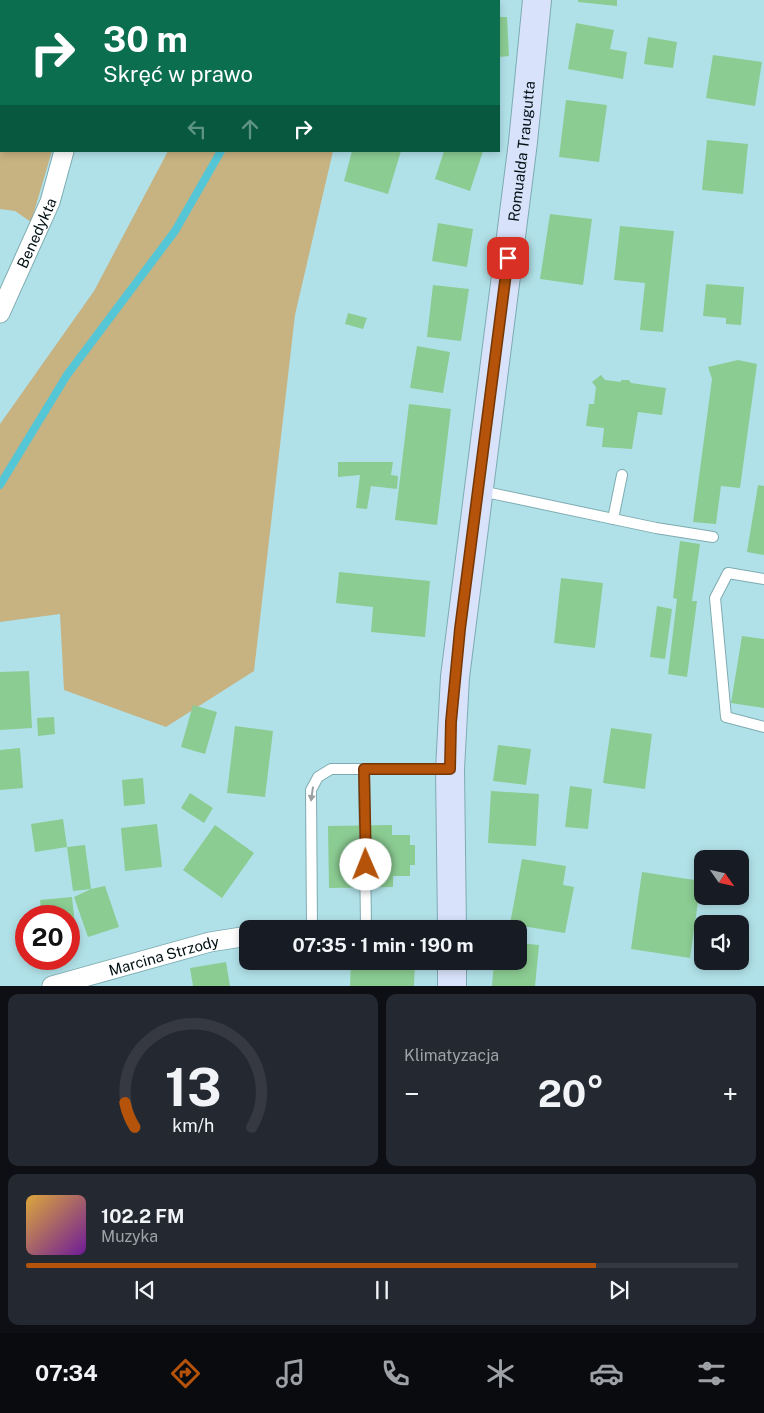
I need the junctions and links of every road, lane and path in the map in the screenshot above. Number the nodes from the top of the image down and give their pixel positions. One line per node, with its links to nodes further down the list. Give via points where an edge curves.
1 (537, 0): 5 (street, Romualda Traugutta, via 523,142)
2 (64, 152): 3 (street, Benedykta, via 50,202)
3 (0, 313)
4 (622, 475): 6 (lane)
5 (478, 491): 6 (lane); 11 (street, Romualda Traugutta, via 455,678)
6 (613, 519): 7 (lane)
7 (713, 537)
8 (764, 579): 9 (lane, via 728,573 715,598 726,717)
9 (764, 727)
10 (364, 769): 11 (lane); 12 (lane, one-way to 12, via 331,769 318,777 311,790); 13 (lane)
11 (450, 769): 14 (street, Romualda Traugutta)
12 (312, 920)
13 (366, 920)
14 (452, 920)
15 (239, 937): 17 (street, Marcina Strzody, via 210,942)
16 (452, 970): 18 (street)
17 (52, 986)
18 (452, 986)

